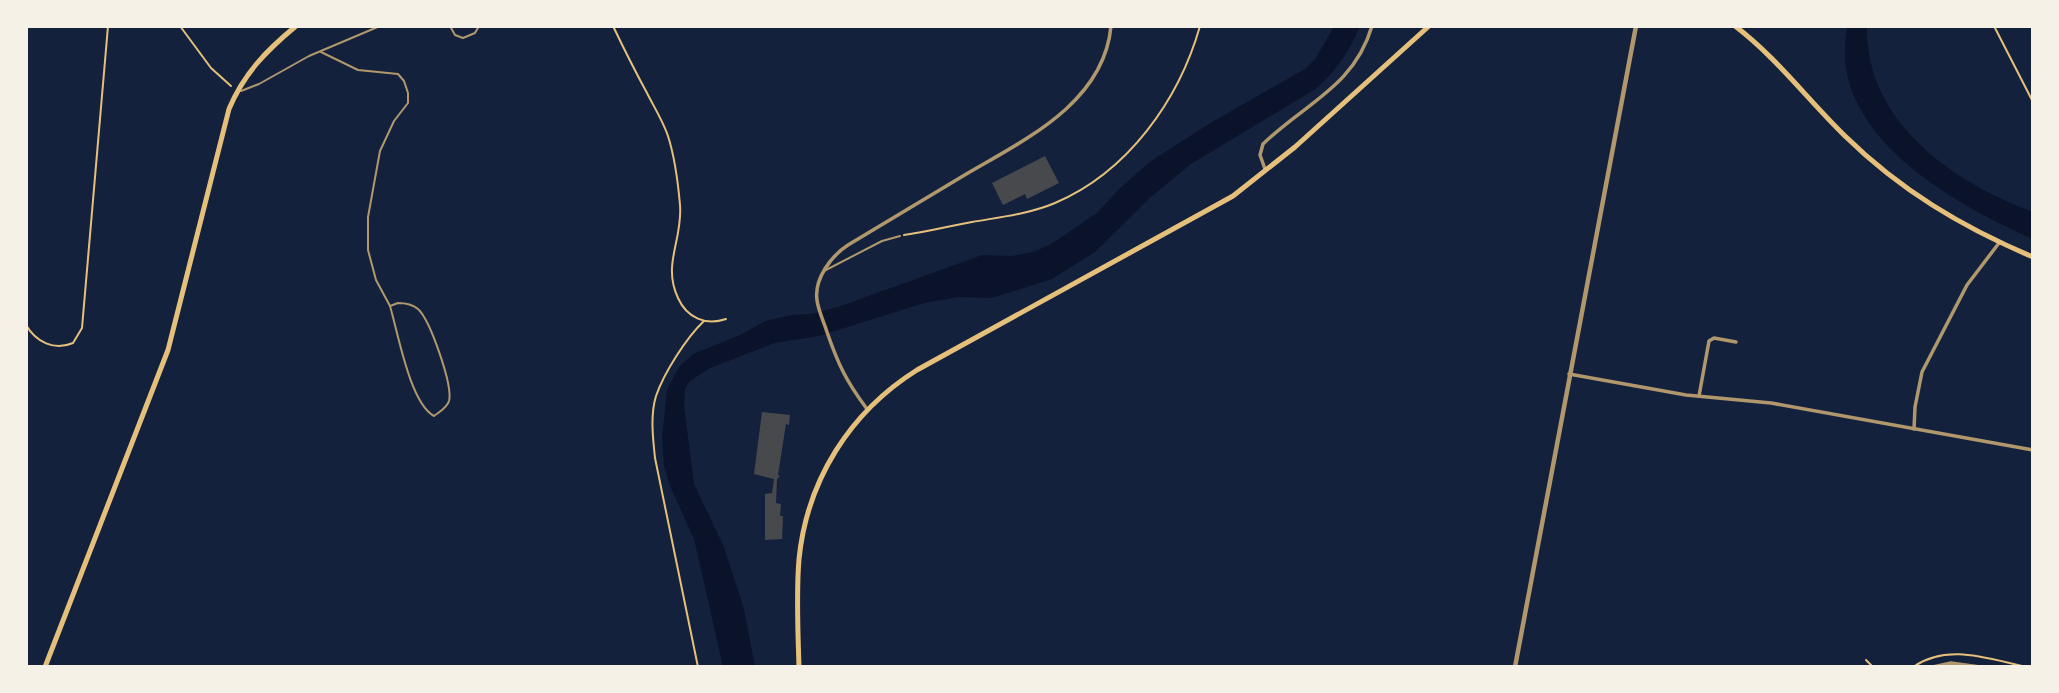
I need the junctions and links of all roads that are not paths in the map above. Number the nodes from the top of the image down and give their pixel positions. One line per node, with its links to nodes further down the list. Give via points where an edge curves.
1 (296, 26): 11 (main road, via 265,52)
2 (380, 26): 10 (lane)
3 (450, 26): 4 (lane, via 463,38)
4 (479, 26)
5 (1111, 26): 16 (street, via 1096,74 1053,121 840,250)
6 (1373, 26): 12 (street, via 1342,80 1263,144 1260,156)
7 (1429, 26): 12 (main road)
8 (1636, 26): 19 (street)
9 (1735, 26): 14 (main road, via 1883,172 1944,215)
10 (321, 52): 11 (lane, via 243,92); 17 (lane, via 358,70 398,74 408,93 408,103 380,151 368,217 368,250 376,280)
11 (237, 90): 24 (main road, via 168,350)
12 (1266, 171): 21 (main road, via 1208,211 917,370)
13 (900, 236): 16 (lane)
14 (1999, 243): 15 (main road); 22 (street, via 1967,285 1922,372)
15 (2033, 257)
16 (823, 272): 21 (street, via 816,299 840,369)
17 (390, 306): 17 (lane, via 415,395 434,416 445,408 449,395 426,319 408,303)
18 (1736, 342): 20 (street, via 1709,341)
19 (1569, 374): 20 (street); 26 (street)
20 (1699, 396): 22 (street)
21 (867, 409): 25 (main road, via 831,458 806,519 798,570)
22 (1914, 429): 23 (street)
23 (2033, 450)
24 (45, 667)
25 (799, 667)
26 (1515, 667)
27 (1933, 667): 28 (street, via 1963,663)
28 (1980, 667)

